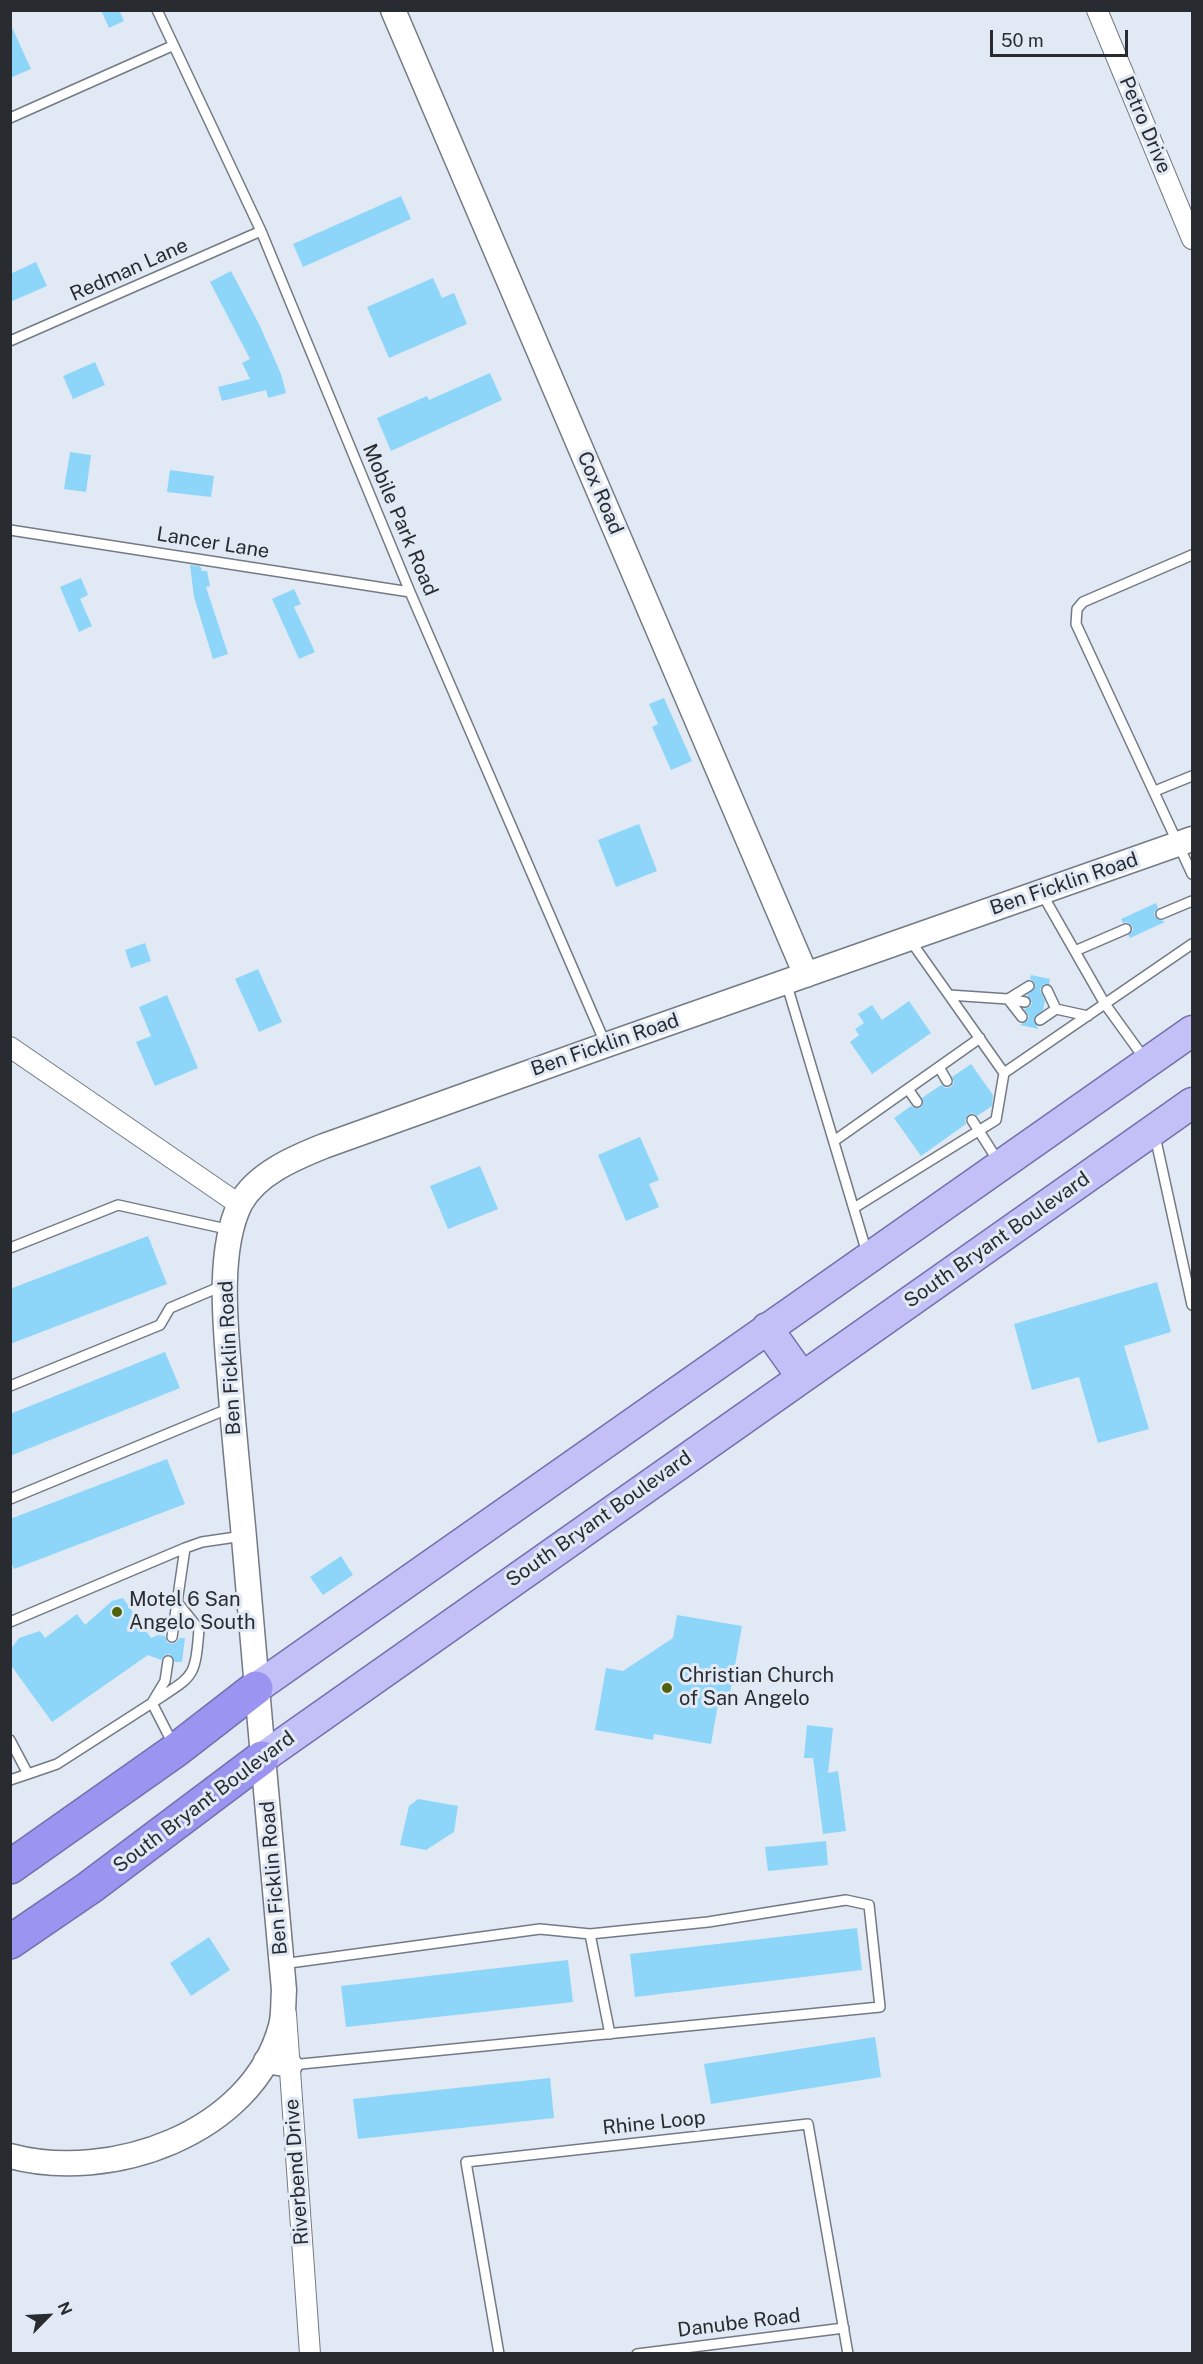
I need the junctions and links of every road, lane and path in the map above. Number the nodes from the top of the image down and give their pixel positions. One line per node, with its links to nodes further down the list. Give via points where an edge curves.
1 (157, 10): 4 (lane, Mobile Park Road)
2 (393, 10): 23 (street, Cox Road)
3 (1097, 10): 7 (street, Petro Drive)
4 (172, 46): 5 (lane); 6 (lane, Mobile Park Road)
5 (10, 118)
6 (261, 231): 8 (lane, Redman Lane); 11 (lane, Mobile Park Road)
7 (1192, 239)
8 (10, 341)
9 (10, 530): 11 (lane, Lancer Lane)
10 (1192, 555): 13 (lane, via 1083,602 1077,609 1076,624)
11 (410, 592): 37 (lane, Mobile Park Road)
12 (1192, 776): 13 (lane)
13 (1155, 791): 14 (lane)
14 (1186, 842): 15 (lane); 16 (street, Ben Ficklin Road)
15 (1192, 874)
16 (1041, 892): 20 (street, Ben Ficklin Road); 22 (lane)
17 (1192, 901): 18 (lane)
18 (1161, 914)
19 (1126, 929): 22 (lane)
20 (909, 939): 23 (street, Ben Ficklin Road); 26 (lane)
21 (1192, 944): 29 (lane)
22 (1075, 951): 29 (lane)
23 (796, 979): 37 (street, Ben Ficklin Road); 50 (lane)
24 (1029, 986): 27 (lane)
25 (1047, 990): 31 (lane)
26 (949, 995): 27 (lane); 36 (lane)
27 (1008, 999): 28 (lane); 33 (lane)
28 (1025, 1002)
29 (1105, 1004): 32 (lane); 39 (lane)
30 (1043, 1007): 31 (lane)
31 (1056, 1009): 32 (lane); 34 (lane)
32 (1088, 1016): 41 (lane)
33 (1022, 1017)
34 (1040, 1020)
35 (1192, 1031): 39 (main road)
36 (980, 1038): 40 (lane); 41 (lane)
37 (606, 1045): 53 (street, Ben Ficklin Road, via 306,1153 273,1171)
38 (10, 1047): 53 (street)
39 (1147, 1063): 52 (main road)
40 (939, 1067): 42 (lane); 43 (lane)
41 (1004, 1073): 47 (lane, via 996,1120)
42 (947, 1080)
43 (908, 1089): 44 (lane); 50 (lane)
44 (917, 1102)
45 (1192, 1104): 48 (main road, South Bryant Boulevard)
46 (972, 1120): 47 (lane)
47 (980, 1130): 51 (lane); 52 (lane)
48 (1153, 1131): 59 (lane); 61 (main road, South Bryant Boulevard)
49 (942, 1140): 51 (lane)
50 (834, 1141): 54 (lane)
51 (949, 1149): 54 (lane)
52 (1001, 1165): 57 (main road)
53 (240, 1205): 55 (street, Ben Ficklin Road)
54 (854, 1208): 57 (lane)
55 (232, 1230): 56 (lane, via 118,1205); 58 (street, Ben Ficklin Road)
56 (10, 1248)
57 (868, 1258): 60 (main road)
58 (225, 1284): 62 (lane, via 170,1308 160,1325); 63 (street, Ben Ficklin Road)
59 (1192, 1305)
60 (767, 1328): 61 (main road); 71 (main road)
61 (802, 1377): 75 (main road, South Bryant Boulevard)
62 (10, 1386)
63 (231, 1408): 64 (lane); 65 (street, Ben Ficklin Road)
64 (10, 1499)
65 (243, 1536): 66 (lane); 71 (street, Ben Ficklin Road)
66 (185, 1548): 67 (lane); 68 (lane)
67 (177, 1602): 69 (lane); 72 (lane, via 199,1629 196,1665 189,1678)
68 (10, 1622)
69 (172, 1637)
70 (168, 1661): 72 (lane, via 165,1681)
71 (256, 1688): 74 (highway); 75 (street, Ben Ficklin Road)
72 (152, 1703): 74 (lane); 76 (lane, via 57,1764)
73 (10, 1740): 76 (lane)
74 (176, 1750): 78 (highway)
75 (262, 1758): 80 (highway, South Bryant Boulevard); 81 (street, Ben Ficklin Road)
76 (28, 1774): 77 (lane)
77 (10, 1780)
78 (10, 1867)
79 (590, 1934): 81 (lane, via 540,1929); 83 (lane); 83 (lane, via 708,1922 846,1900 869,1905 880,2007)
80 (10, 1942)
81 (282, 1964): 82 (street, Ben Ficklin Road)
82 (284, 1990): 84 (street, Ben Ficklin Road, via 282,2025); 85 (street, Riverbend Drive)
83 (610, 2034): 85 (lane)
84 (266, 2061): 85 (street); 86 (street, Ben Ficklin Road, via 220,2113 156,2149 90,2162 43,2163)
85 (290, 2065): 88 (street, Riverbend Drive)
86 (10, 2156)
87 (844, 2328): 89 (lane, Rhine Loop, via 808,2124 466,2162); 90 (lane, Danube Road); 91 (lane, Rhine Loop)
88 (310, 2354)
89 (499, 2354)
90 (637, 2354)
91 (848, 2354)

